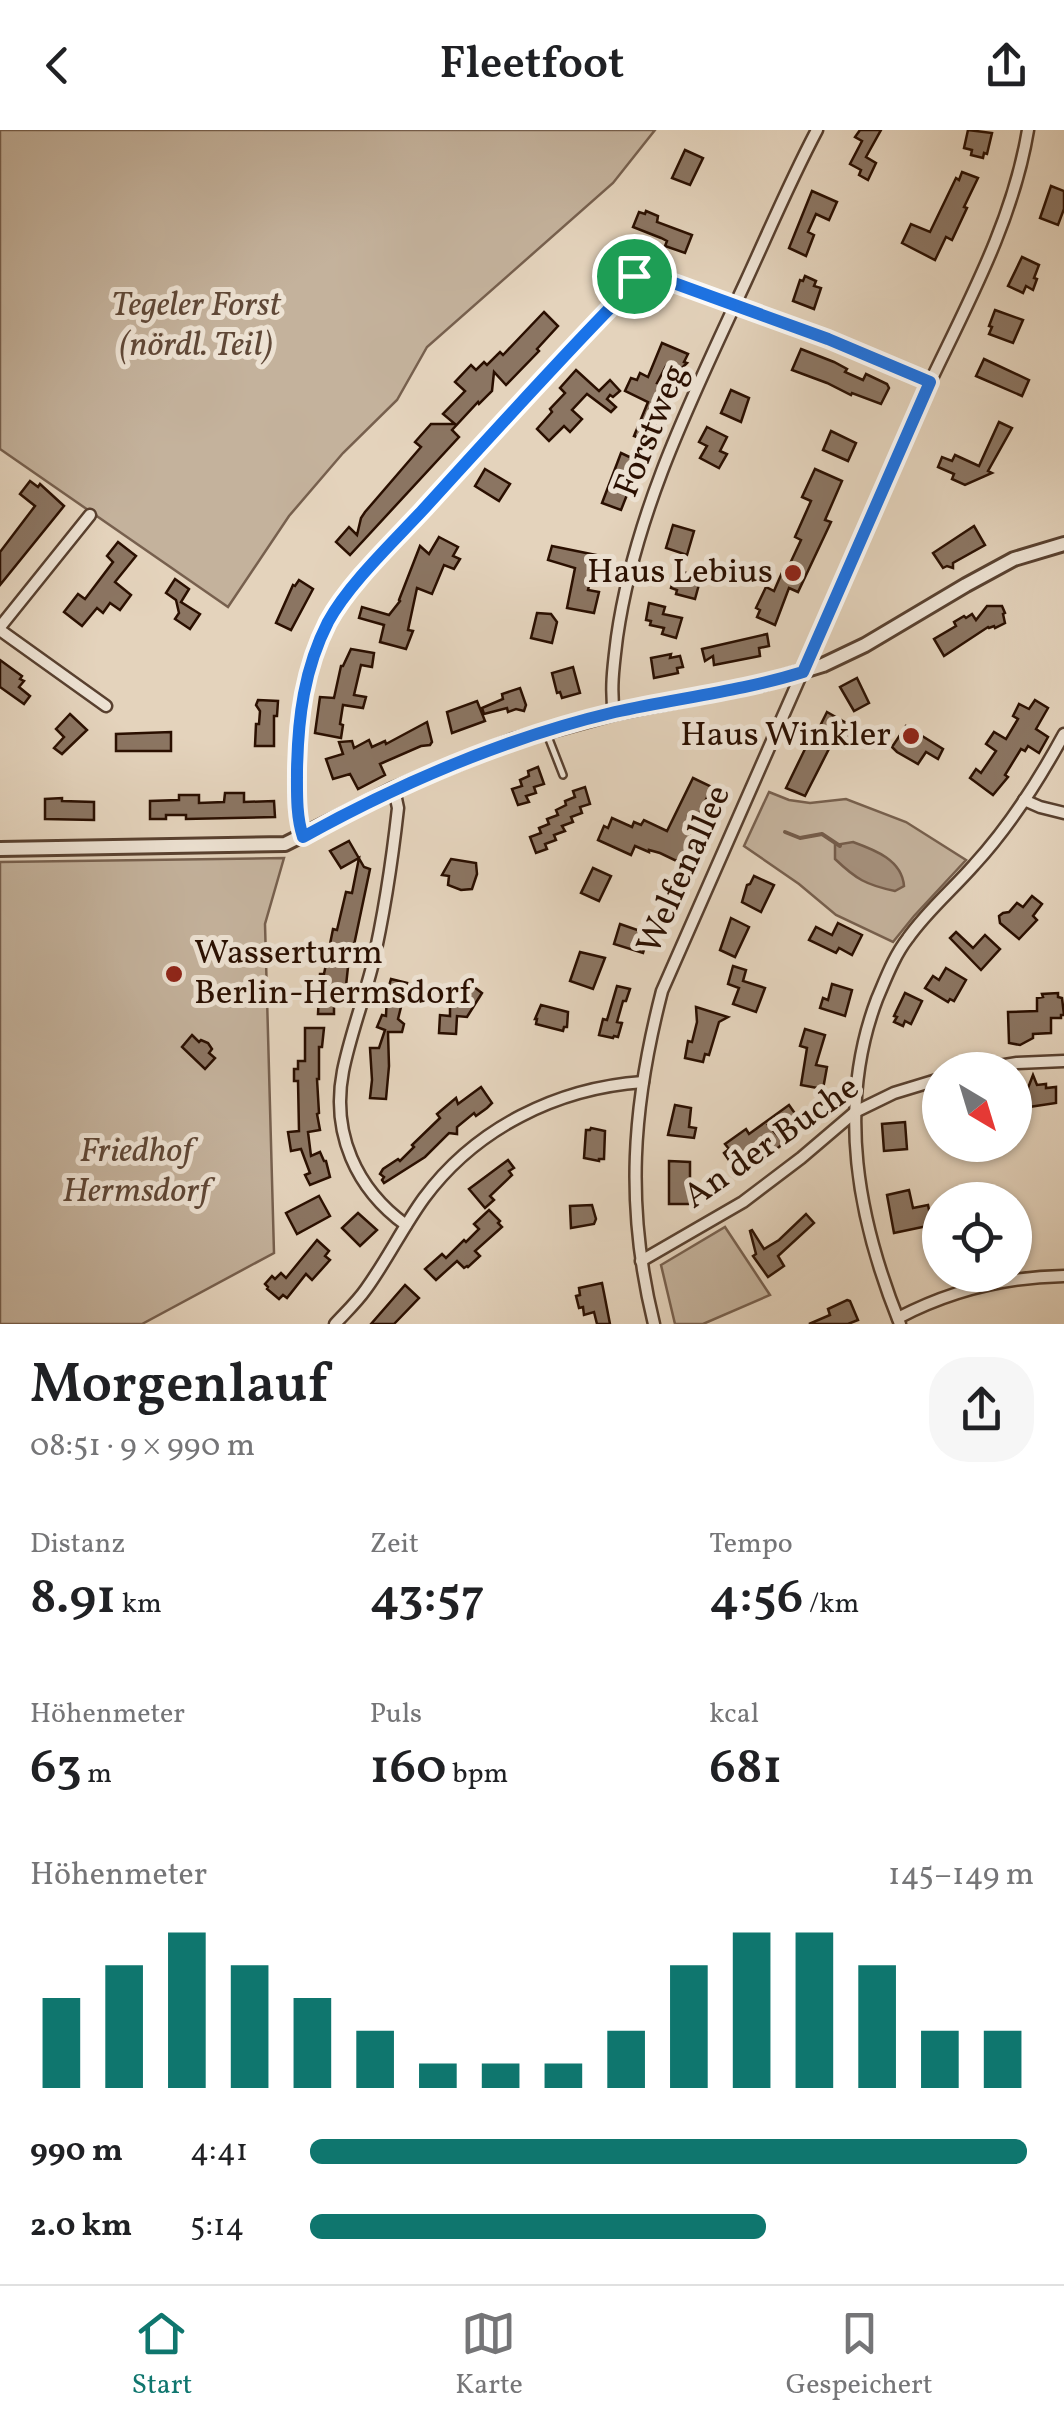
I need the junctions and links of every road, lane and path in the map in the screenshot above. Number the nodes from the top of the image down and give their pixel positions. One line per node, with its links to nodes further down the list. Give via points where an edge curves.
1 (817, 130): 5 (street, Forstweg)
2 (1028, 130): 6 (street, Welfenallee, via 1002,223)
3 (611, 258): 4 (street)
4 (638, 270): 5 (street); 19 (street, via 330,619 302,695 297,790)
5 (735, 304): 6 (street); 12 (street, Forstweg, via 640,534 622,603)
6 (930, 382): 10 (street, Welfenallee)
7 (90, 515): 9 (street)
8 (1064, 544): 10 (street, via 1014,560 865,645)
9 (0, 629): 11 (street)
10 (803, 672): 12 (street); 23 (street, Welfenallee, via 662,991)
11 (106, 706)
12 (614, 713): 13 (street)
13 (546, 731): 15 (lane); 16 (street)
14 (1064, 734): 17 (street)
15 (562, 775)
16 (394, 789): 19 (street); 26 (street, via 398,808 381,928 340,1096 342,1132 355,1168)
17 (1024, 800): 18 (street); 25 (street, via 905,941 887,974 865,1030)
18 (1064, 814)
19 (303, 837): 20 (street, via 286,844)
20 (0, 849)
21 (1064, 1060): 22 (street)
22 (1032, 1062)
23 (643, 1082): 26 (street, via 588,1089 520,1115 450,1167); 27 (street, Welfenallee, via 634,1188)
24 (922, 1085): 25 (street, An der Buche)
25 (855, 1112): 27 (street, An der Buche, via 743,1202); 29 (street, via 871,1242)
26 (406, 1225): 30 (street, via 365,1292)
27 (641, 1261): 31 (street, Welfenallee)
28 (1064, 1276): 29 (street, via 977,1286)
29 (899, 1321)
30 (335, 1324)
31 (654, 1324)

